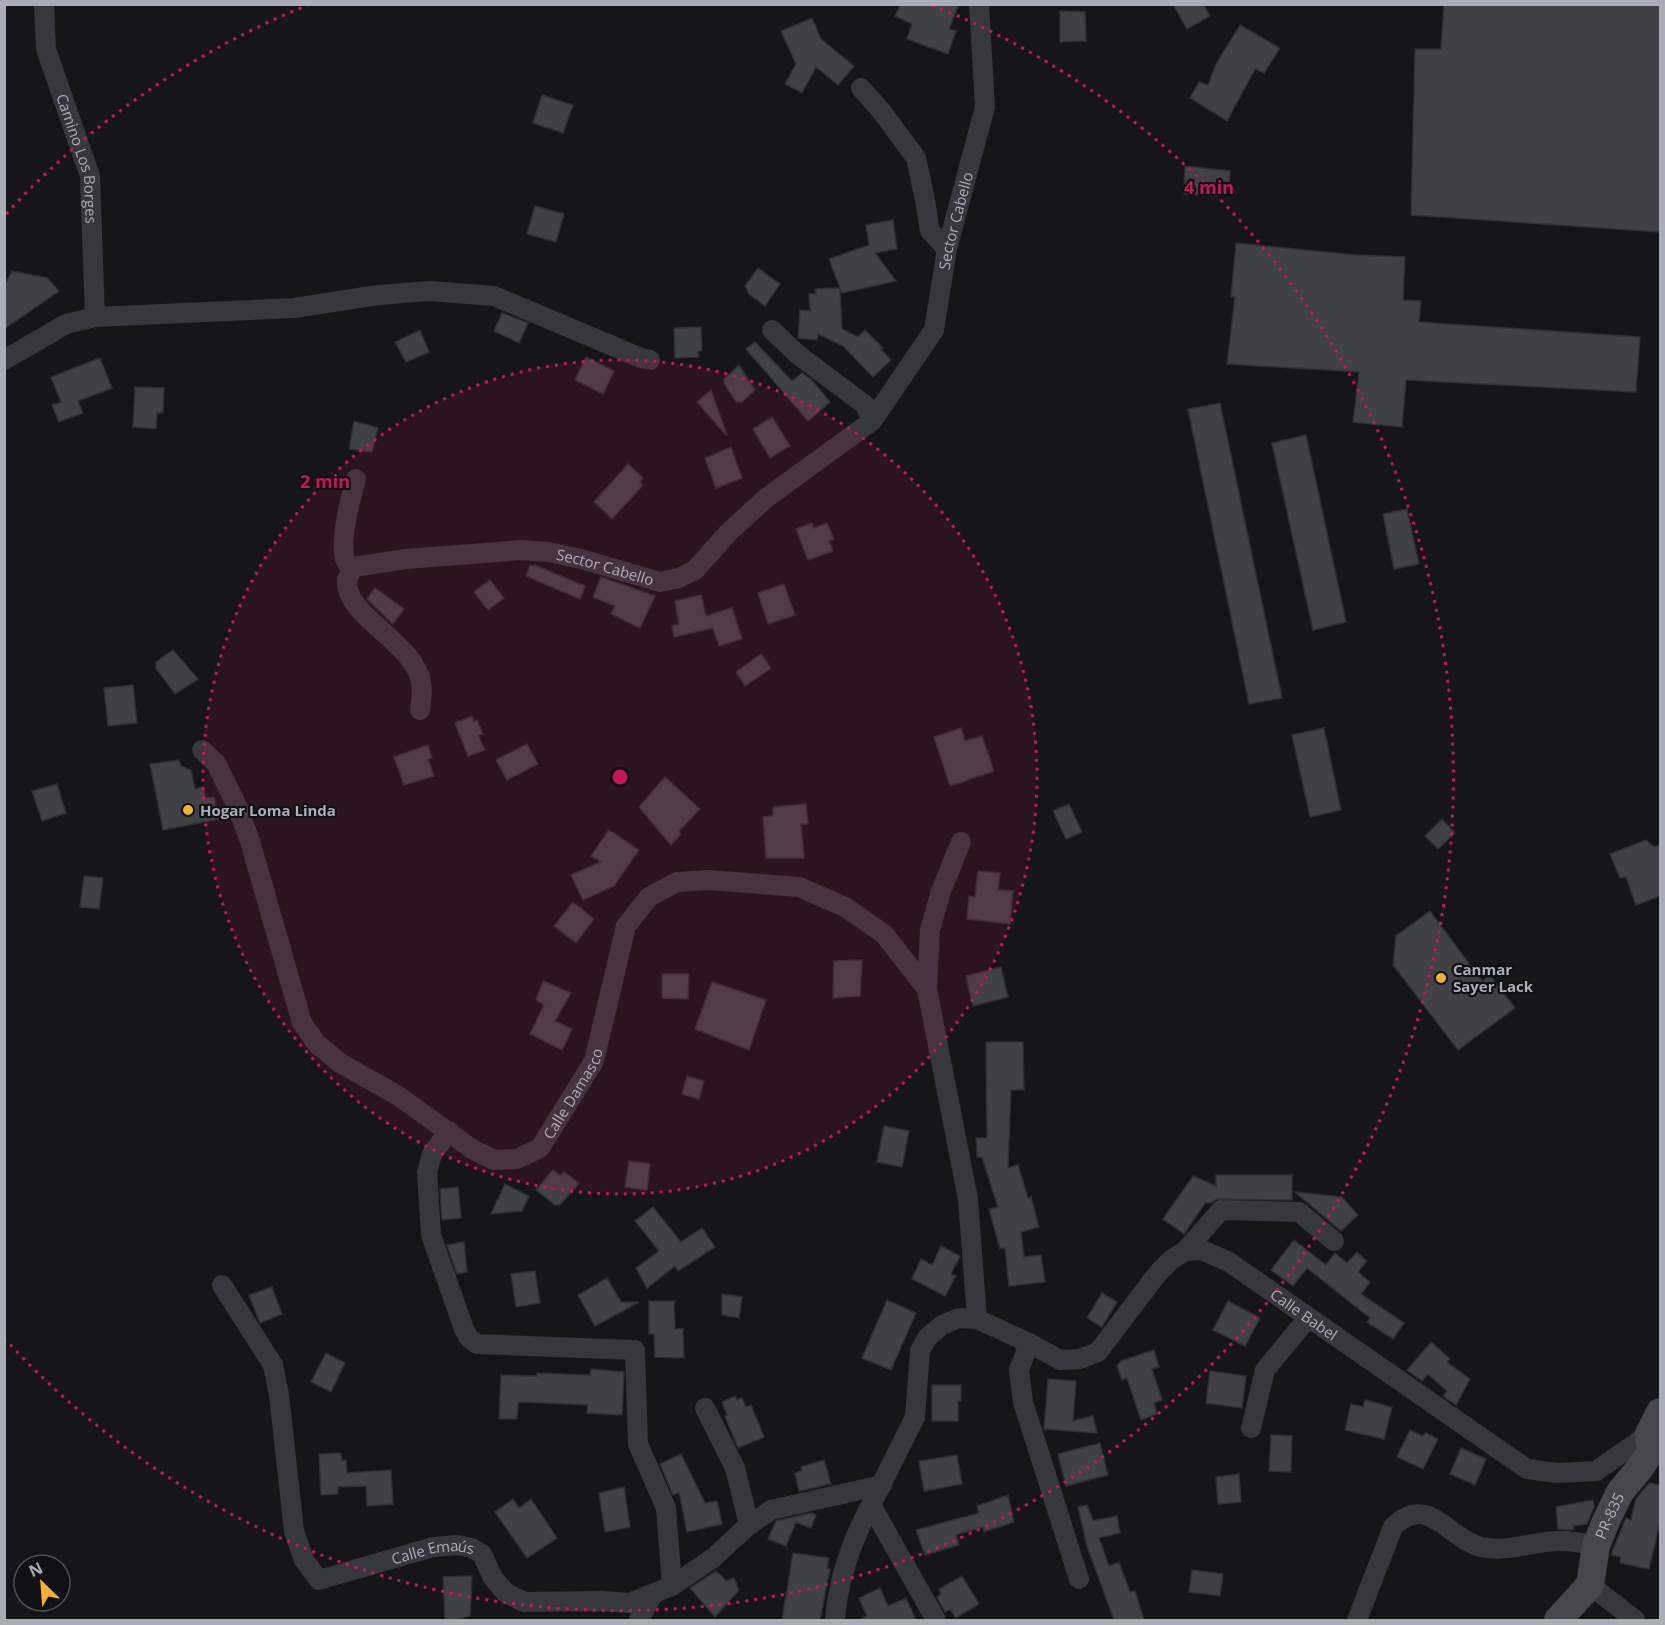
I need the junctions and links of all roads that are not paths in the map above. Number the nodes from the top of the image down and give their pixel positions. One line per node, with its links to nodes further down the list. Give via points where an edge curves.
1 (44, 4): 5 (street, Camino Los Borges, via 46,50 90,176)
2 (979, 4): 4 (street, Sector Cabello, via 985,107)
3 (861, 88): 4 (street, via 915,158 930,231)
4 (947, 249): 9 (street, Sector Cabello, via 934,330)
5 (95, 317): 7 (street, via 66,324); 8 (street, via 294,308 430,291 494,296)
6 (772, 330): 9 (street, via 865,405)
7 (4, 360)
8 (650, 360)
9 (872, 421): 11 (street, Sector Cabello, via 765,499 728,532 695,570 679,578 660,582 581,559 522,550)
10 (356, 479): 11 (street, via 344,546 346,560)
11 (353, 567): 12 (street, via 347,581 358,609 408,656 421,682)
12 (420, 710)
13 (202, 750): 16 (street, Calle Damasco, via 216,763 250,841 302,1023 317,1044 340,1063 397,1095)
14 (961, 842): 15 (street, Calle Damasco, via 930,930)
15 (927, 988): 16 (street, Calle Damasco, via 884,934 845,907 799,887 709,880 677,882 649,897 626,926 594,1061 540,1148 517,1159 494,1160); 21 (street, Calle Damasco, via 968,1199)
16 (449, 1131): 32 (street, via 432,1154 427,1172 431,1235 469,1338 477,1344 635,1350 638,1444 666,1508)
17 (1334, 1241): 18 (street, via 1299,1212 1221,1210)
18 (1185, 1251): 20 (street, Calle Babel, via 1202,1250 1229,1262); 22 (street, via 1158,1273 1098,1352 1080,1359 1059,1360)
19 (222, 1285): 33 (street, Calle Emaús, via 273,1365 294,1531 304,1560 318,1580 433,1547 457,1545 482,1554 493,1578 506,1593 524,1602 629,1603)
20 (1308, 1318): 24 (street, Calle Babel, via 1527,1469 1557,1473 1596,1470); 25 (street, via 1265,1370)
21 (977, 1319): 22 (street); 26 (street, via 959,1318 942,1325 927,1338 920,1351 915,1417)
22 (1029, 1343): 30 (street, via 1019,1370 1023,1402)
23 (705, 1408): 28 (street, via 735,1468)
24 (1655, 1423): 29 (street, PR-835 / PR-835, via 1650,1450 1620,1492)
25 (1251, 1428)
26 (882, 1485): 27 (street); 28 (street, Calle Emaús, via 771,1510)
27 (871, 1505): 35 (street, via 844,1564); 36 (street)
28 (749, 1525): 32 (street, Calle Emaús, via 713,1558)
29 (1596, 1546): 31 (street, PR-835 / PR-835); 37 (street, via 1559,1541 1511,1548 1480,1547 1431,1518 1411,1514 1393,1527)
30 (1079, 1579)
31 (1590, 1585): 38 (street); 39 (street)
32 (672, 1586): 33 (street, Calle Emaús)
33 (653, 1594): 34 (street)
34 (641, 1620)
35 (835, 1620)
36 (936, 1620)
37 (1357, 1620)
38 (1558, 1620)
39 (1635, 1620)

